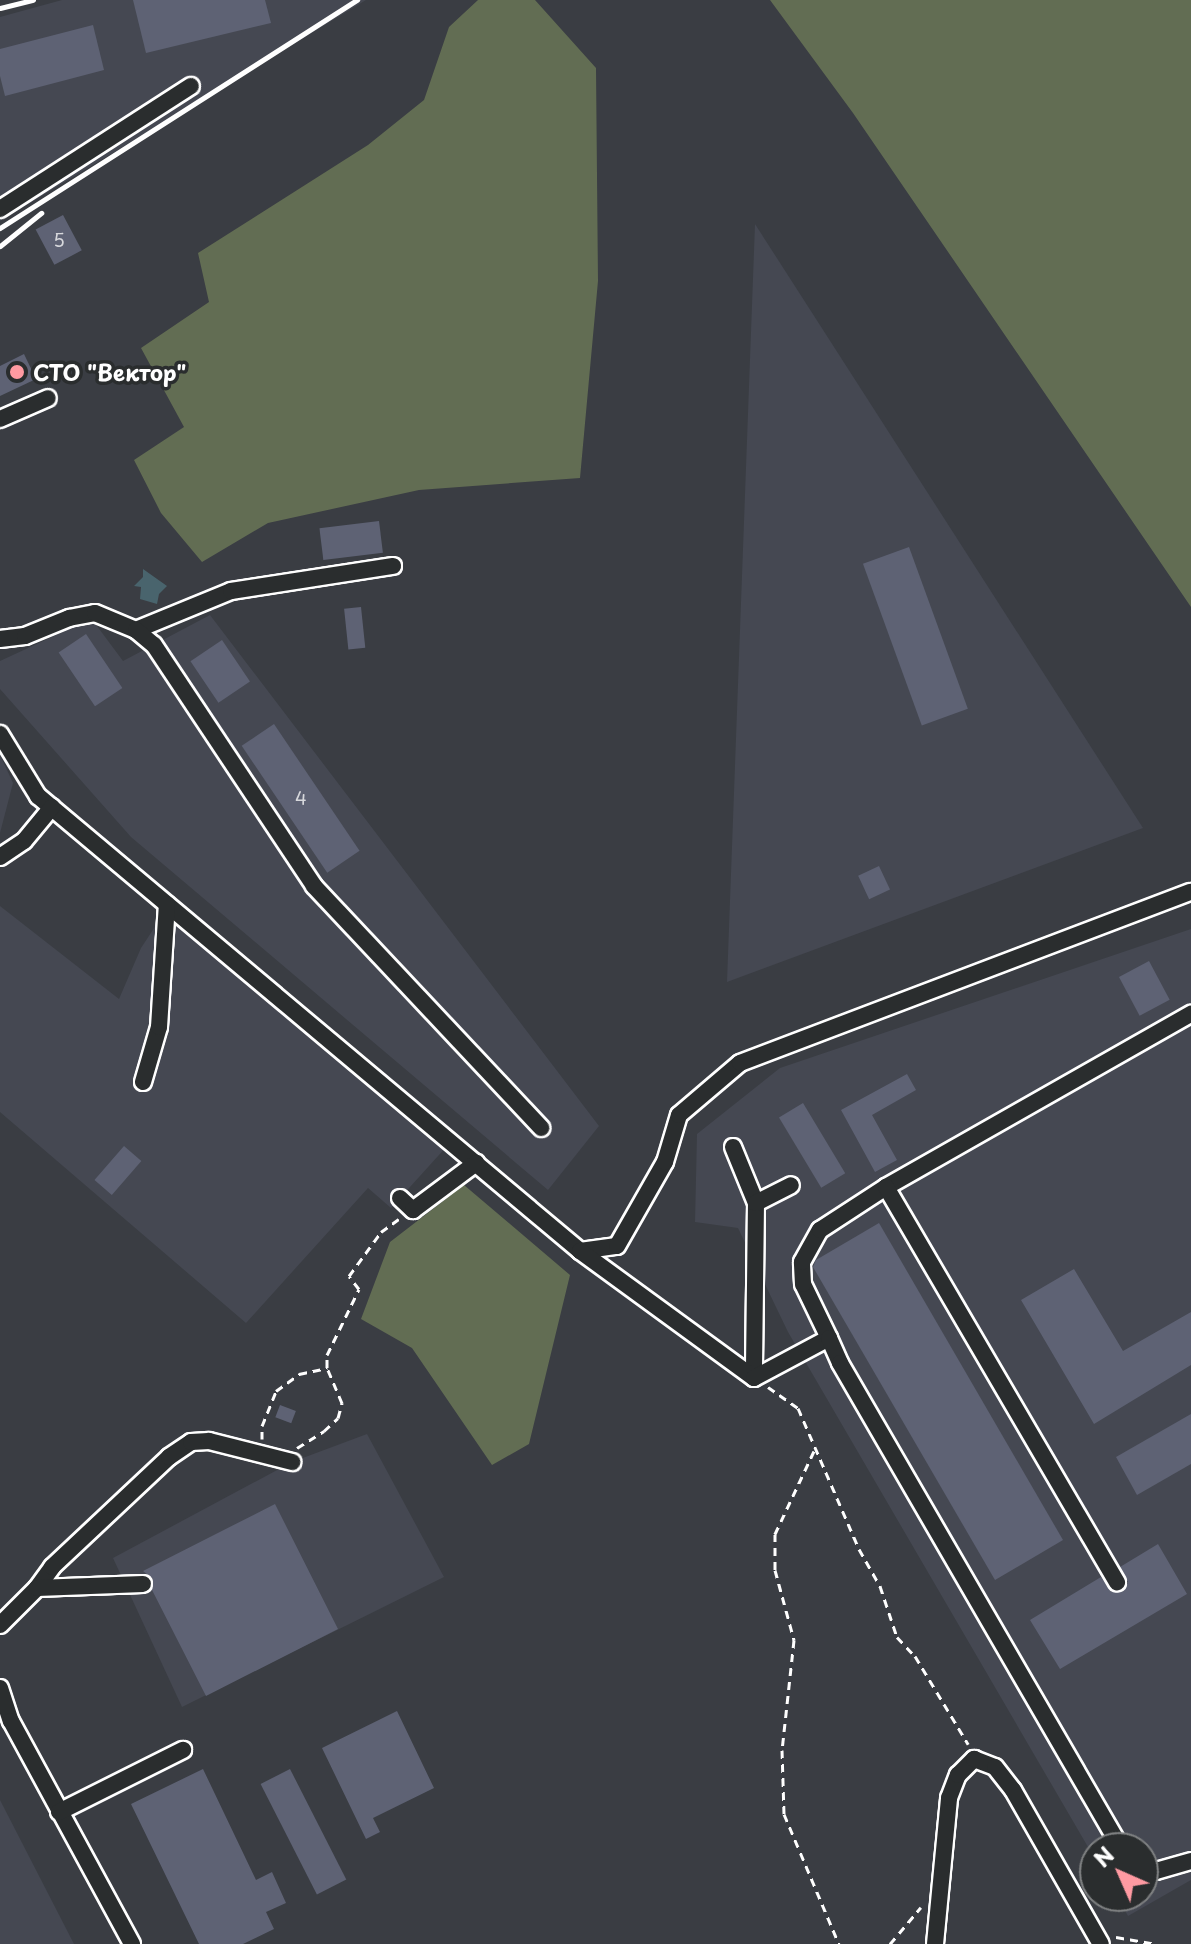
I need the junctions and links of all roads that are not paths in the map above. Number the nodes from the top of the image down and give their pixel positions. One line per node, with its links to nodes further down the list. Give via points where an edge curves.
1 (191, 86): 2 (street)
2 (0, 209)
3 (48, 398): 4 (street)
4 (0, 419)
5 (393, 566): 6 (street, via 231,591)
6 (136, 630): 7 (street, via 95,613); 15 (street, via 154,645 314,886)
7 (0, 639)
8 (0, 734): 9 (street, via 38,796)
9 (52, 807): 10 (street, via 24,841); 12 (street)
10 (0, 857)
11 (1191, 892): 22 (street, via 740,1063 679,1115 665,1162 617,1246)
12 (167, 904): 14 (street, via 159,1027); 17 (street)
13 (1191, 1014): 19 (street)
14 (143, 1082)
15 (541, 1128)
16 (733, 1147): 21 (street)
17 (476, 1163): 20 (street, via 413,1210); 22 (street)
18 (791, 1185): 21 (street)
19 (886, 1187): 23 (street, via 820,1230 802,1262 803,1284); 26 (street)
20 (400, 1198)
21 (756, 1203): 24 (street)
22 (580, 1251): 24 (street)
23 (829, 1338): 24 (street); 33 (street)
24 (754, 1378)
25 (286, 1460): 28 (street, via 209,1441 191,1442 74,1547)
26 (1117, 1583)
27 (143, 1584): 28 (street)
28 (37, 1588): 29 (street)
29 (0, 1625)
30 (0, 1688): 32 (street, via 11,1721)
31 (183, 1750): 32 (street)
32 (59, 1812): 37 (street)
33 (1112, 1832)
34 (1191, 1861): 35 (street)
35 (1159, 1870)
36 (1098, 1938): 38 (street, via 1013,1790 995,1767 974,1759 958,1775 949,1798)
37 (132, 1944)
38 (935, 1944)

